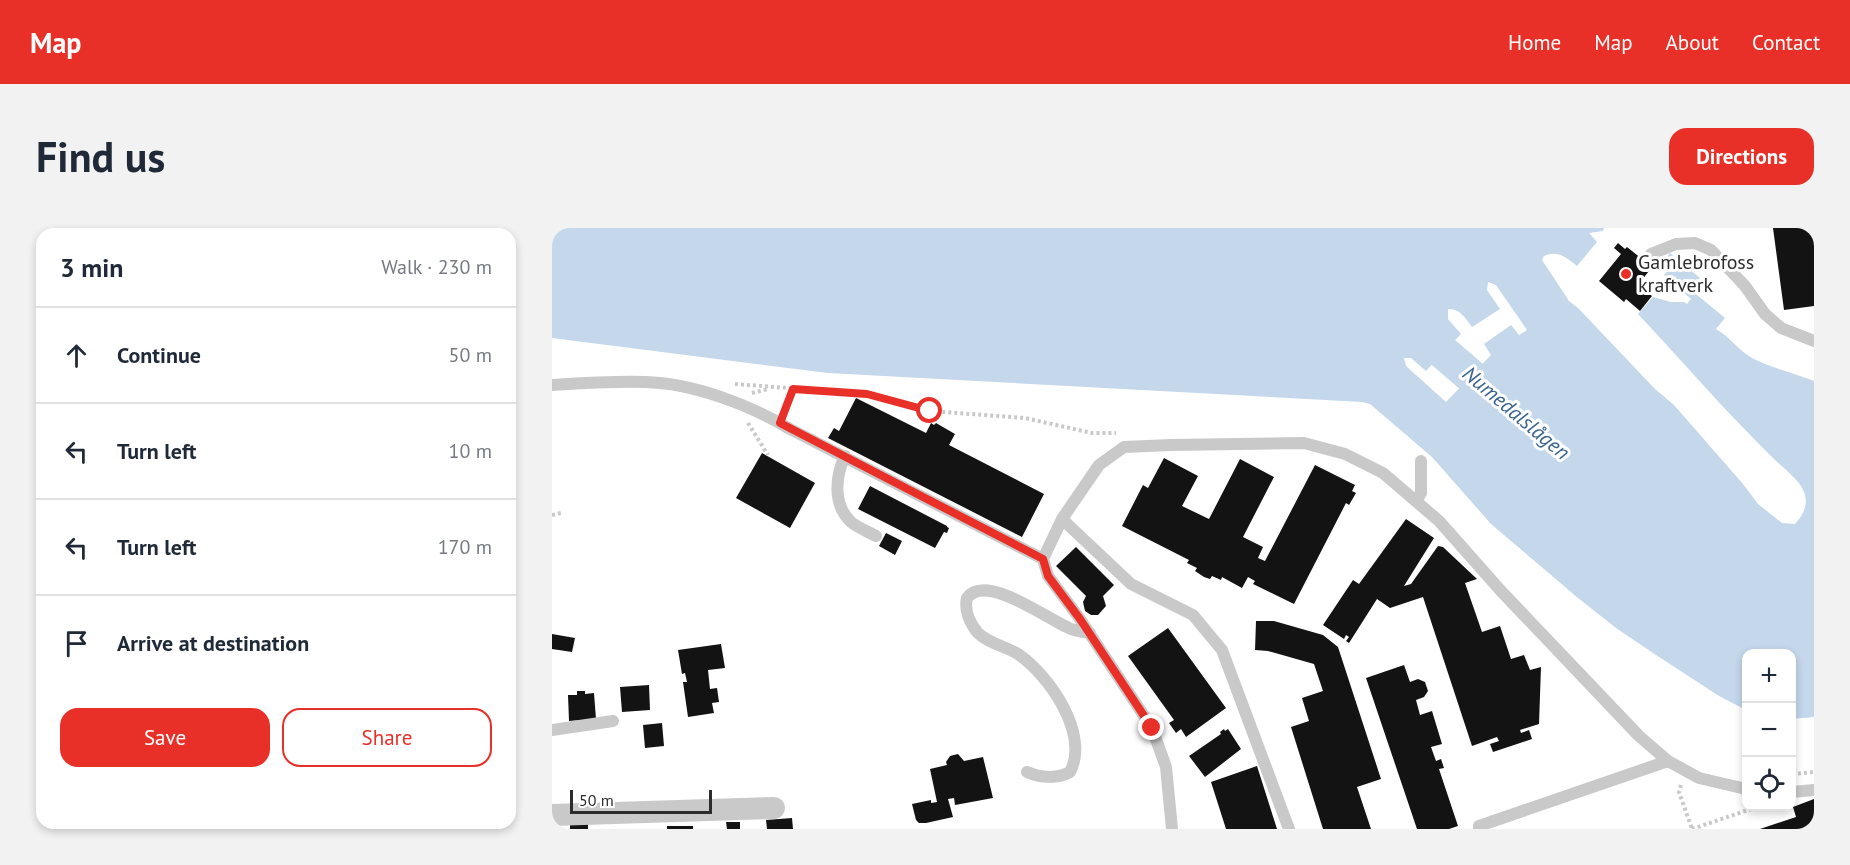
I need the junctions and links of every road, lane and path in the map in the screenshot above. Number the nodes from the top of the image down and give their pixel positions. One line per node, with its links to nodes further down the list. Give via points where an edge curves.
1 (1651, 254): 2 (lane, via 1676,244 1695,243 1711,250 1746,286 1765,314 1781,328)
2 (1814, 341)
3 (552, 385): 6 (lane, via 647,382 690,388)
4 (775, 388): 5 (path)
5 (793, 389): 6 (path); 7 (path, via 867,394 930,411 1025,418 1092,433)
6 (780, 423): 8 (lane)
7 (1124, 434)
8 (844, 456): 14 (lane, via 839,468 839,503 851,522); 15 (lane)
9 (1421, 461): 10 (lane, via 1421,493)
10 (1416, 501): 13 (lane, via 1383,473 1345,454 1304,443 1124,447 1099,465); 19 (lane, via 1639,736)
11 (561, 513): 12 (path)
12 (552, 515)
13 (1062, 519): 15 (lane); 31 (lane, via 1131,584 1193,615 1222,650)
14 (876, 536)
15 (1043, 559): 16 (lane, via 1048,576)
16 (1090, 633): 21 (lane, via 1072,630 989,590 978,589 967,598 968,615 978,632 1034,668 1056,694 1069,719 1075,750 1070,772 1048,777); 30 (lane, via 1152,728 1166,767)
17 (613, 721): 18 (lane)
18 (552, 730)
19 (1668, 761): 20 (lane); 32 (lane)
20 (1685, 770): 24 (lane, via 1699,778); 33 (path, via 1679,792)
21 (1027, 772)
22 (1814, 772): 23 (path)
23 (1796, 774)
24 (1742, 788)
25 (1814, 790): 26 (lane)
26 (1796, 792)
27 (774, 808): 29 (street)
28 (1748, 811): 33 (path)
29 (552, 815)
30 (1172, 829)
31 (1289, 829)
32 (1479, 829)
33 (1692, 829)

